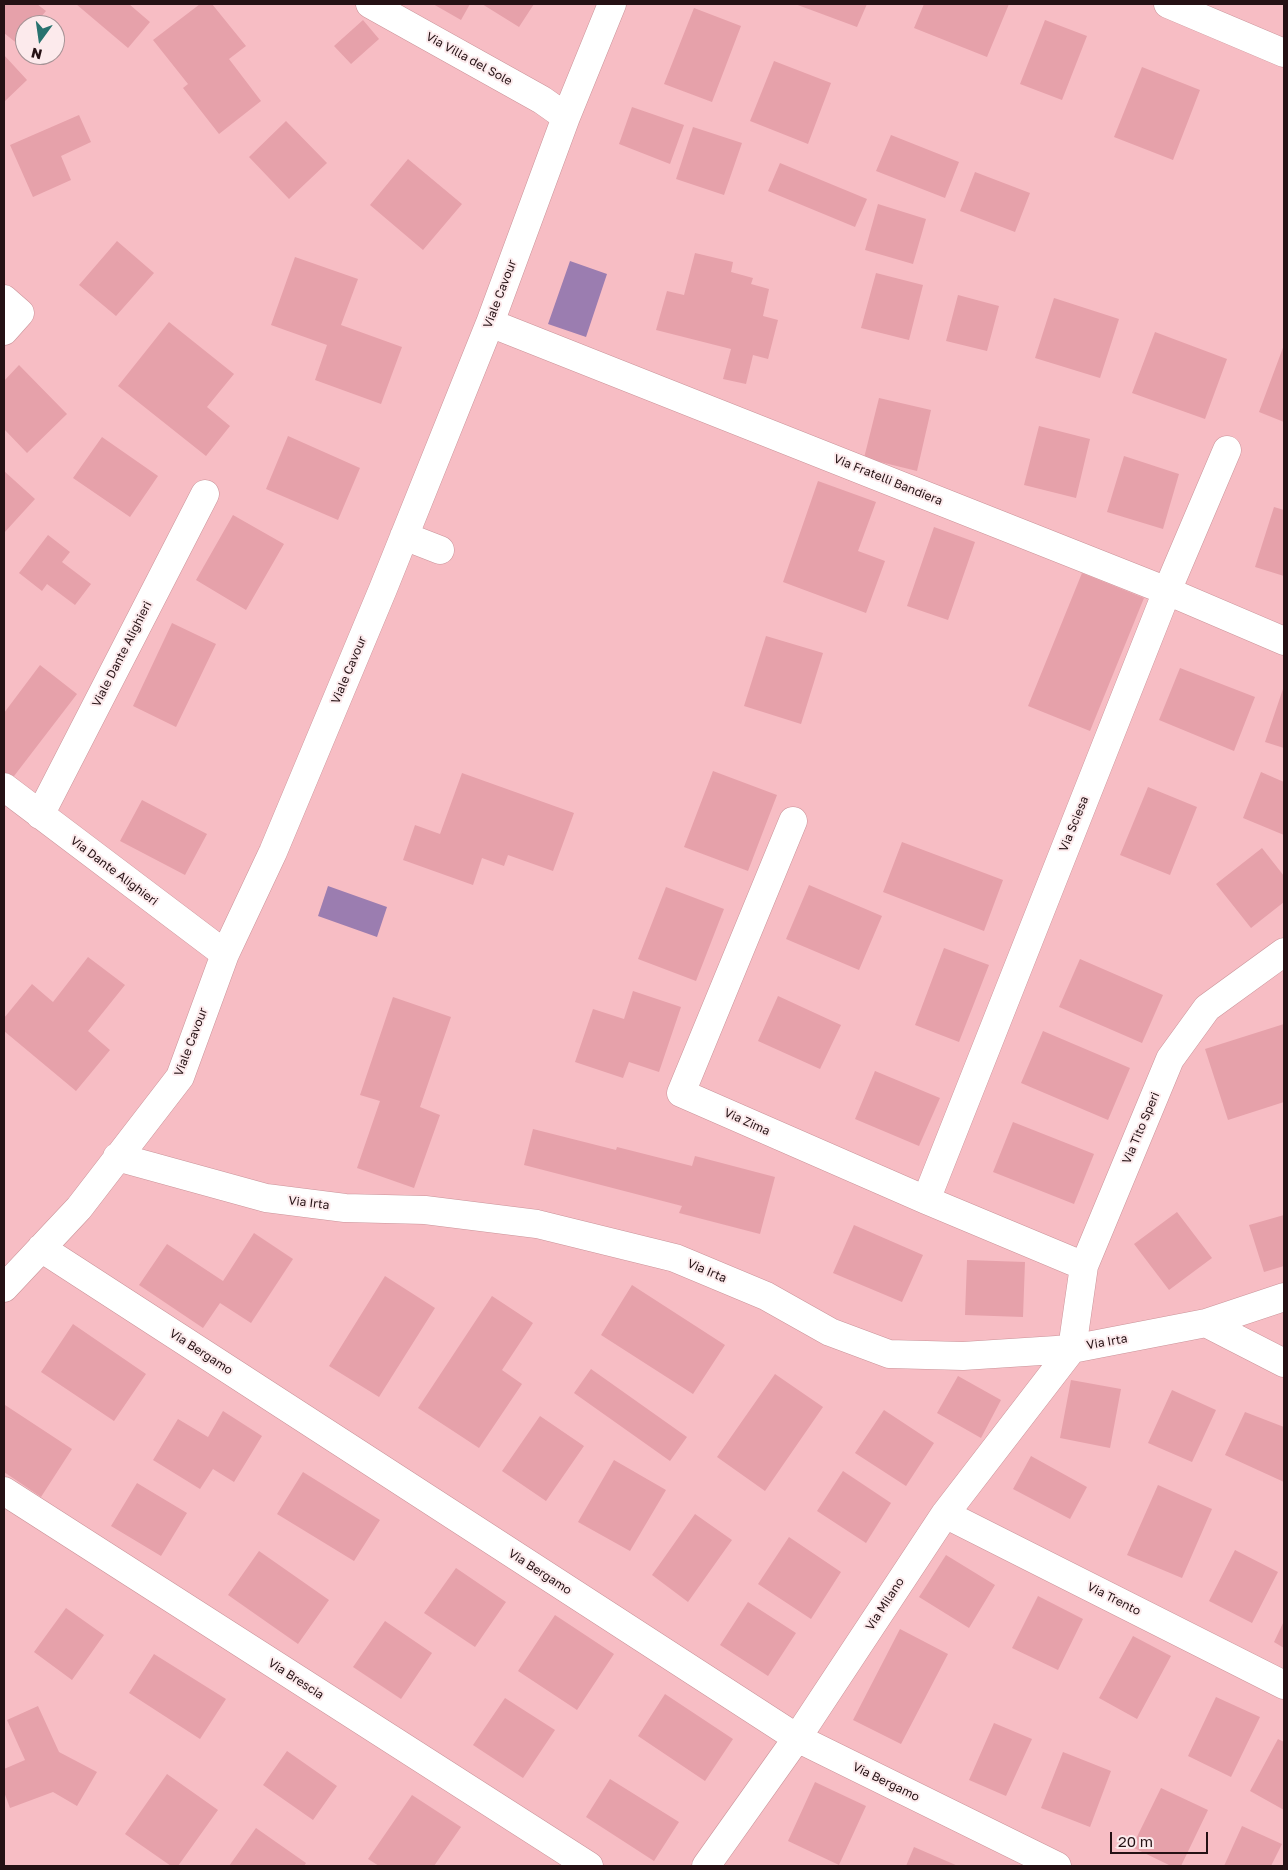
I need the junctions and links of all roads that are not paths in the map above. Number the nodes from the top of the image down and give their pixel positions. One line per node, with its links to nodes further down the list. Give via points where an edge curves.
1 (370, 4): 5 (street, Via Villa del Sole, via 542,100)
2 (612, 4): 5 (street, Viale Cavour)
3 (1168, 4): 4 (street)
4 (1284, 53)
5 (566, 118): 7 (street, Viale Cavour)
6 (4, 298): 8 (street, via 20,314)
7 (490, 323): 11 (street, Viale Cavour); 13 (street, Via Fratelli Bandiera)
8 (4, 332)
9 (1227, 450): 13 (street, Via Sciesa)
10 (205, 494): 16 (street, Viale Dante Alighieri)
11 (404, 536): 12 (street); 19 (street, Viale Cavour, via 273,852)
12 (440, 550)
13 (1167, 590): 14 (street, Via Fratelli Bandiera); 21 (street, Via Sciesa)
14 (1284, 641)
15 (4, 787): 16 (street, Via Dante Alighieri)
16 (40, 815): 19 (street, Via Dante Alighieri)
17 (793, 821): 21 (street, Via Zima, via 681,1093)
18 (1284, 952): 23 (street, Via Tito Speri, via 1207,1008 1170,1059)
19 (225, 954): 20 (street, Viale Cavour, via 180,1076)
20 (117, 1157): 22 (street, Viale Cavour, via 80,1208); 27 (street, Via Irta, via 266,1198 345,1208 425,1210 537,1224 675,1258 766,1296 830,1332 889,1354 963,1356)
21 (926, 1200): 23 (street, Via Zima)
22 (40, 1248): 24 (street, Viale Cavour); 32 (street, Via Bergamo)
23 (1084, 1266): 27 (street, Via Tito Speri)
24 (4, 1288)
25 (1284, 1298): 26 (street, Via Irta)
26 (1206, 1323): 27 (street, Via Irta); 28 (street)
27 (1072, 1349): 30 (street, Via Milano)
28 (1284, 1362)
29 (4, 1491): 33 (street, Via Brescia)
30 (945, 1514): 31 (street, Via Trento); 32 (street, Via Milano)
31 (1284, 1685)
32 (797, 1738): 34 (street, Via Milano); 35 (street, Via Bergamo)
33 (589, 1866)
34 (706, 1866)
35 (1057, 1866)

